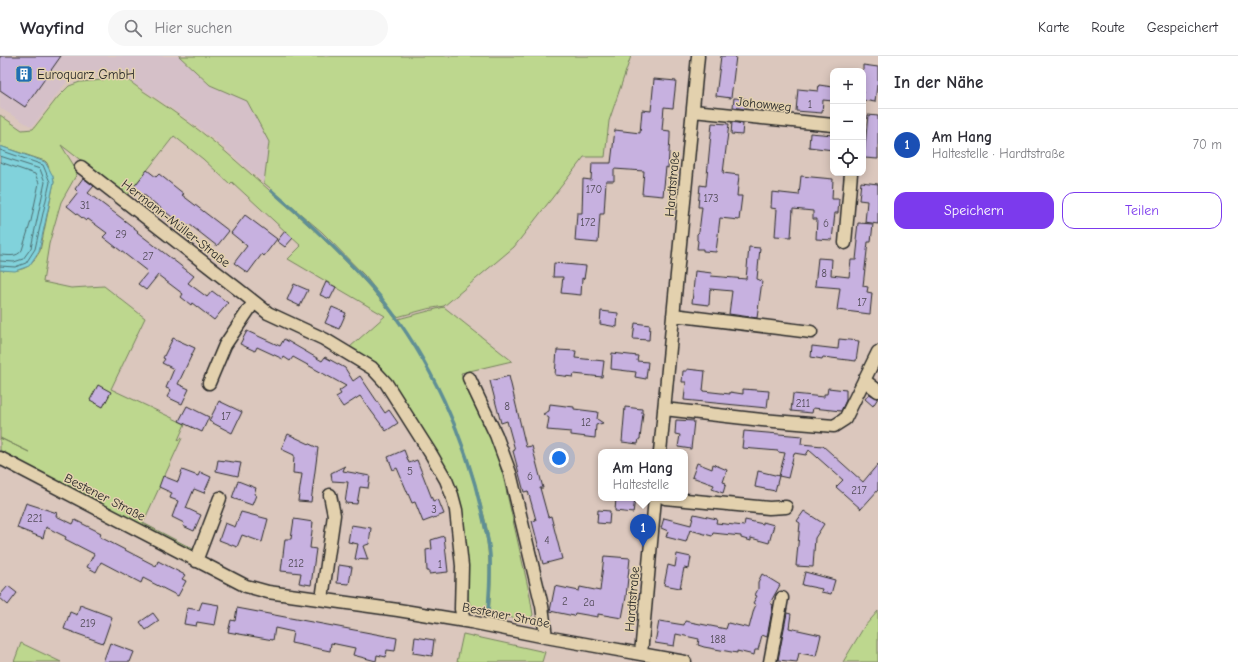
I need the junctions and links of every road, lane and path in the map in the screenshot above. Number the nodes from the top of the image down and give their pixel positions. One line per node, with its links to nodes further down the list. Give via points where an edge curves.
1 (698, 56): 2 (street, Hardtstraße)
2 (693, 111): 3 (street, Johowweg); 8 (street, Hardtstraße)
3 (830, 125)
4 (81, 167): 7 (street, Hermann-Müller-Straße)
5 (851, 176): 6 (street)
6 (845, 243)
7 (254, 302): 13 (street, via 225,345); 26 (street, Hermann-Müller-Straße, via 268,313 324,339 372,368 386,383 431,454 452,495 462,566 461,609)
8 (673, 315): 9 (street); 15 (street, Hardtstraße)
9 (812, 332)
10 (878, 352): 12 (street)
11 (470, 378): 27 (street, via 510,473 542,606)
12 (864, 380): 14 (street); 15 (street, via 845,419 834,426)
13 (209, 383)
14 (878, 392)
15 (664, 409): 16 (street, Hardtstraße)
16 (660, 449)
17 (0, 458): 23 (street, Bestener Straße)
18 (330, 495): 25 (street, via 334,515)
19 (220, 498): 23 (street)
20 (688, 500): 22 (street, via 769,508)
21 (655, 501): 28 (street, Hardtstraße)
22 (786, 507)
23 (196, 560): 25 (street, Bestener Straße, via 256,589)
24 (782, 598): 30 (street)
25 (322, 599): 26 (street, Bestener Straße)
26 (468, 621): 27 (street, Bestener Straße)
27 (546, 637): 28 (street, Bestener Straße)
28 (641, 654): 29 (street, Bestener Straße)
29 (685, 662)
30 (770, 662)

